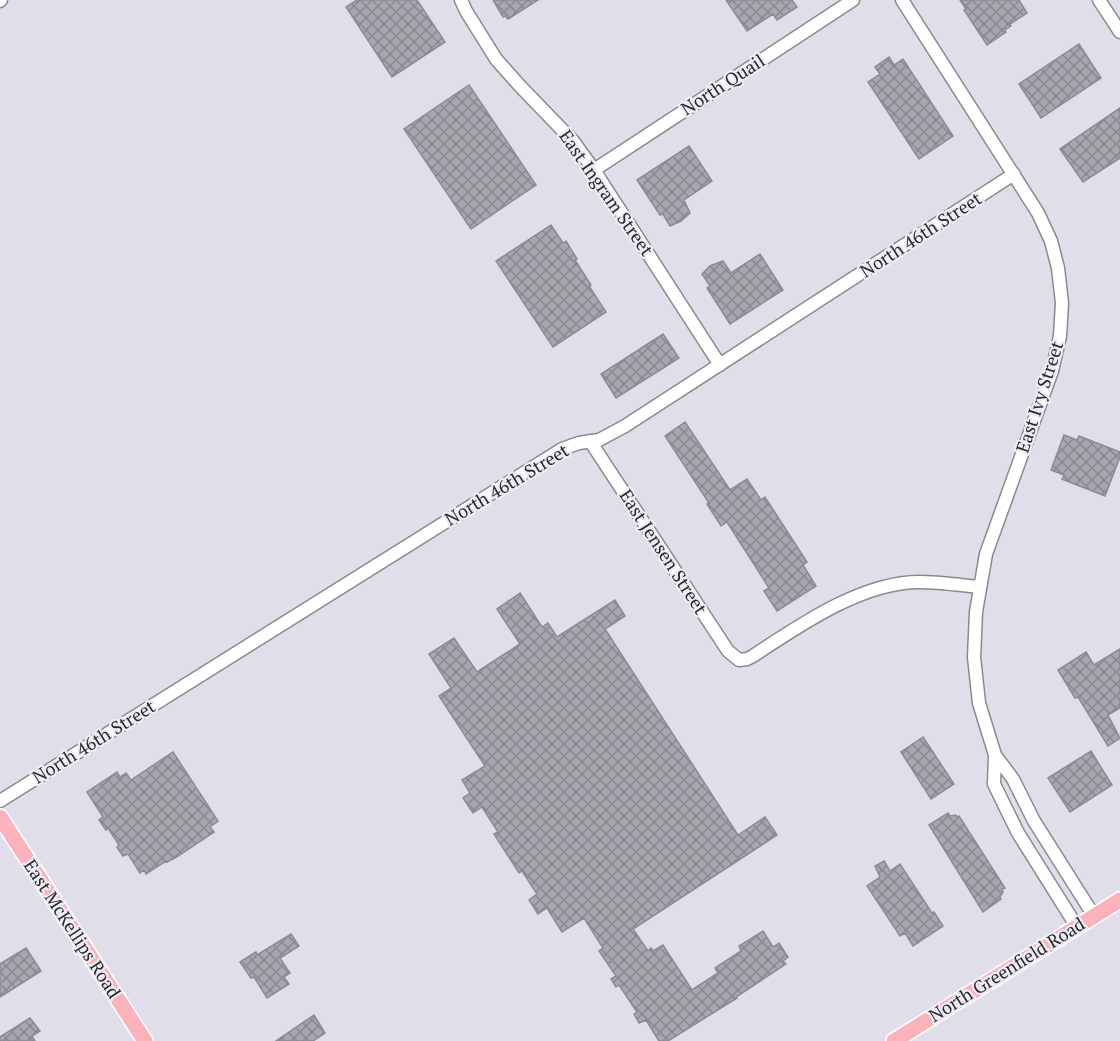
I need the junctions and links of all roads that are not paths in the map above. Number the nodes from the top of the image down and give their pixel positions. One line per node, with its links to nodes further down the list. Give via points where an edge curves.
1 (461, 0): 6 (street, East Ingram Street, via 496,59 573,141)
2 (853, 0): 6 (street, North Quail)
3 (902, 0): 7 (street, East Ivy Street)
4 (1099, 0): 5 (street)
5 (1120, 32)
6 (594, 170): 8 (street, East Ingram Street)
7 (1014, 174): 8 (street, North 46th Street); 10 (street, East Ivy Street, via 1051,241 1062,303 1060,336 1052,371 986,554)
8 (720, 365): 9 (street, North 46th Street, via 625,426)
9 (590, 441): 10 (street, East Jensen Street, via 728,651 739,660 753,656 831,608 879,590 918,582); 12 (street, North 46th Street, via 561,449)
10 (979, 586): 11 (street, East Ivy Street, via 975,675 979,704)
11 (995, 755): 15 (street, East Ivy Street); 16 (street, East Ivy Street, via 994,784 1009,816)
12 (0, 801)
13 (0, 817): 17 (main road, East McKellips Road)
14 (1120, 900): 15 (main road, North Greenfield Road)
15 (1094, 916): 16 (main road, North Greenfield Road)
16 (1077, 927): 18 (main road, North Greenfield Road)
17 (145, 1041)
18 (894, 1041)

